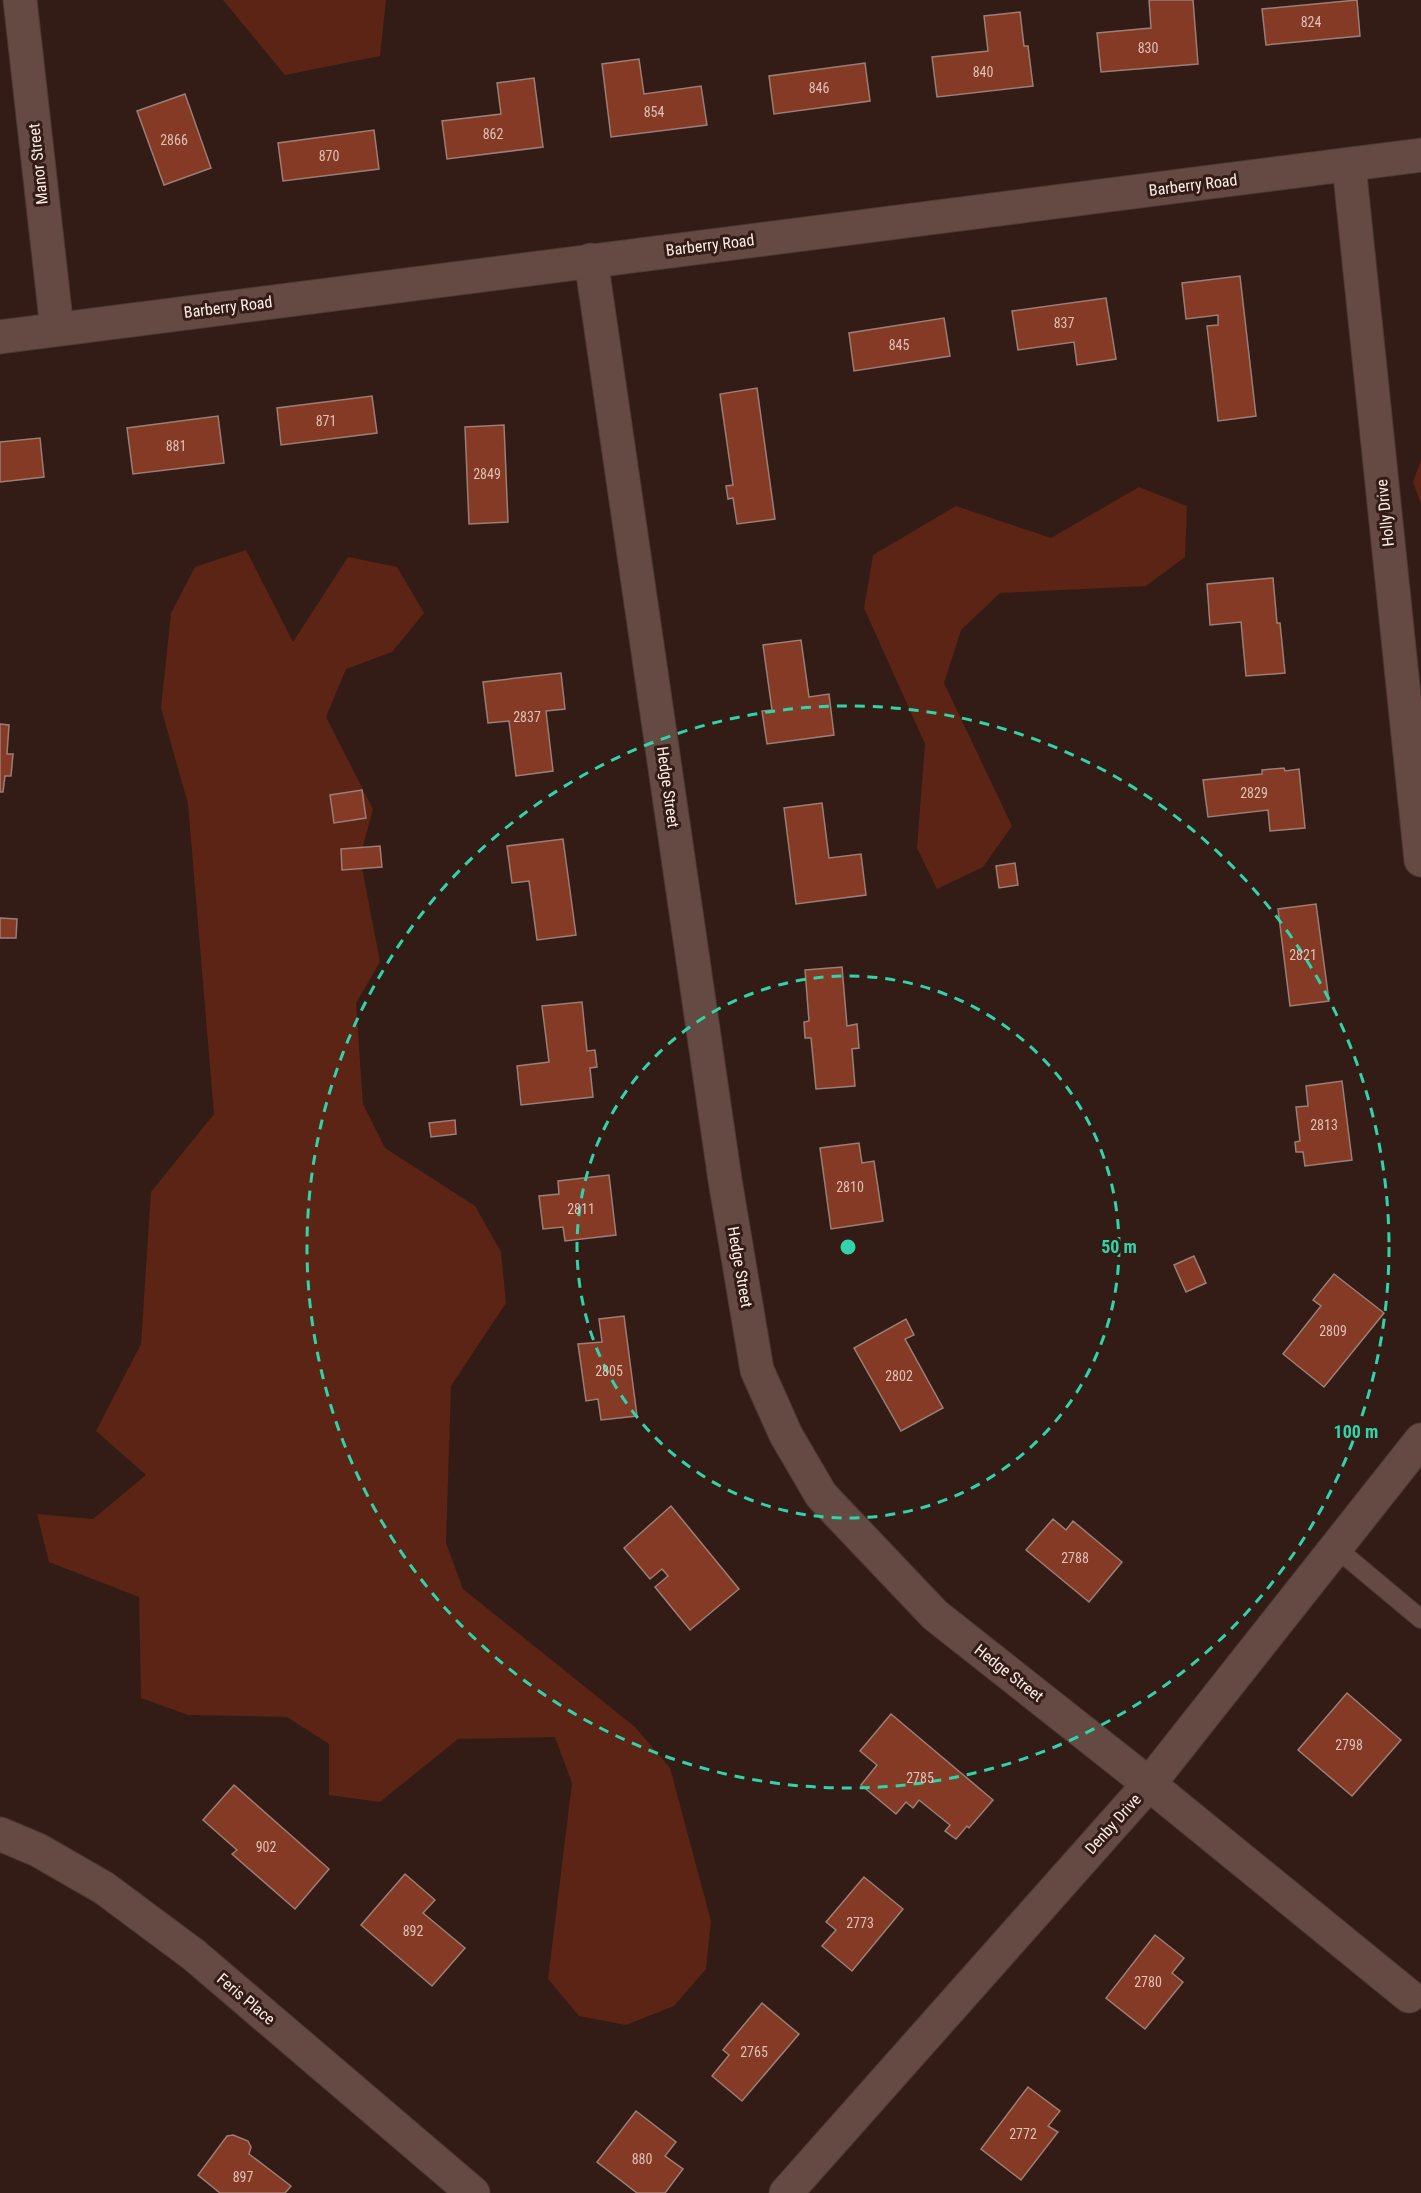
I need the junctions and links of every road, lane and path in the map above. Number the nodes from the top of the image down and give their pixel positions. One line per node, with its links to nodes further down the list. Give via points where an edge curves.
1 (20, 0): 5 (street, Manor Street)
2 (1421, 155): 3 (street, Barberry Road)
3 (1349, 165): 4 (street, Barberry Road); 7 (street, Holly Drive)
4 (591, 260): 5 (street, Barberry Road); 11 (street, Hedge Street, via 725,1180 758,1370 786,1435 821,1495 935,1615)
5 (57, 329): 6 (street, Barberry Road)
6 (0, 336)
7 (1421, 860)
8 (1421, 1440): 9 (street, Denby Drive)
9 (1336, 1548): 10 (lane); 11 (street, Denby Drive)
10 (1421, 1619)
11 (1149, 1784): 13 (street, Hedge Street); 15 (street, Denby Drive)
12 (0, 1834): 14 (street, Feris Place, via 104,1887 194,1955)
13 (1409, 1996)
14 (473, 2193)
15 (786, 2193)

